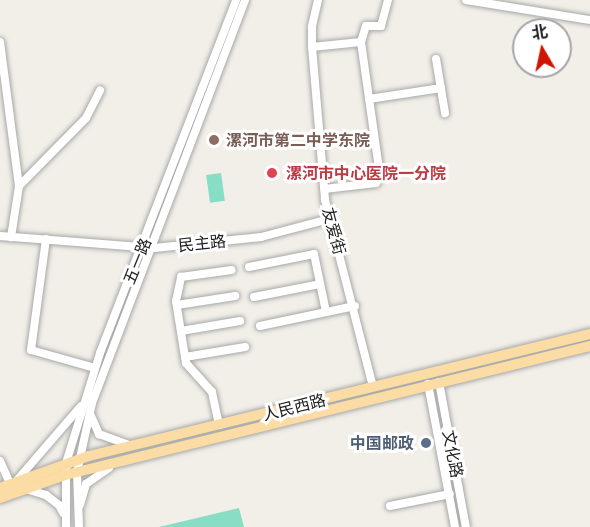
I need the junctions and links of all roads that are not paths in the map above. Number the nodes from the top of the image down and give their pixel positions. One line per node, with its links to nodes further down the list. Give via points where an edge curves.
1 (237, 0): 20 (street, 五一路)
2 (245, 0): 21 (street, 五一路)
3 (318, 0): 9 (street, 友爱街)
4 (388, 0): 8 (street, via 381,26 366,26)
5 (466, 0): 6 (street)
6 (590, 20)
7 (0, 42): 15 (street)
8 (361, 42): 9 (street); 13 (street)
9 (312, 47): 16 (street, 友爱街)
10 (436, 59): 11 (street)
11 (441, 88): 13 (street); 14 (street)
12 (100, 90): 15 (street, via 86,118)
13 (369, 99): 16 (street, via 380,180)
14 (445, 113)
15 (19, 186): 18 (street)
16 (324, 189): 17 (street, 友爱街)
17 (329, 219): 21 (street, 民主路, via 261,237); 28 (street, 友爱街)
18 (3, 237): 19 (street, 民主路)
19 (46, 239): 20 (street, 民主路); 37 (street, via 31,350)
20 (143, 246): 21 (street, 民主路); 37 (street, 五一路)
21 (154, 248): 40 (street, 五一路)
22 (249, 267): 24 (street, via 314,254)
23 (232, 270): 27 (street, via 181,277)
24 (320, 284): 26 (street); 29 (street)
25 (236, 296): 27 (street)
26 (255, 297)
27 (177, 306): 32 (street)
28 (355, 306): 29 (street); 38 (street, 友爱街)
29 (326, 312): 31 (street)
30 (240, 321): 32 (street)
31 (260, 326)
32 (181, 331): 36 (street)
33 (590, 334): 38 (main road, 人民西路)
34 (590, 346): 39 (main road, 人民西路)
35 (245, 347): 36 (street)
36 (185, 357): 41 (street, via 212,392)
37 (95, 368): 40 (street, 五一路)
38 (373, 387): 41 (main road, 人民西路)
39 (432, 387): 44 (main road, 人民西路); 50 (street, 文化路); 57 (street, 文化路, via 441,393)
40 (88, 403): 42 (street, via 99,434 106,440); 43 (street, 五一路); 46 (street, 五一路); 49 (street)
41 (219, 425): 42 (main road, 人民西路)
42 (138, 447): 43 (main road, 人民西路)
43 (79, 459): 46 (main road, 人民西路); 47 (street, 五一路)
44 (131, 459): 47 (main road, 人民西路); 53 (street, via 104,470 86,484)
45 (0, 460): 49 (street)
46 (66, 463): 48 (street, 五一路); 49 (main road, 人民西路)
47 (77, 472): 48 (main road, 人民西路); 53 (street, 五一路)
48 (65, 475): 49 (main road, 人民西路); 54 (street, 五一路)
49 (13, 484): 51 (main road, 人民西路); 54 (street, via 46,495 59,505)
50 (450, 494): 52 (street); 56 (street, 文化路)
51 (0, 498)
52 (390, 506)
53 (78, 517): 55 (street, 五一路)
54 (66, 522)
55 (79, 527)
56 (455, 527)
57 (466, 527)

